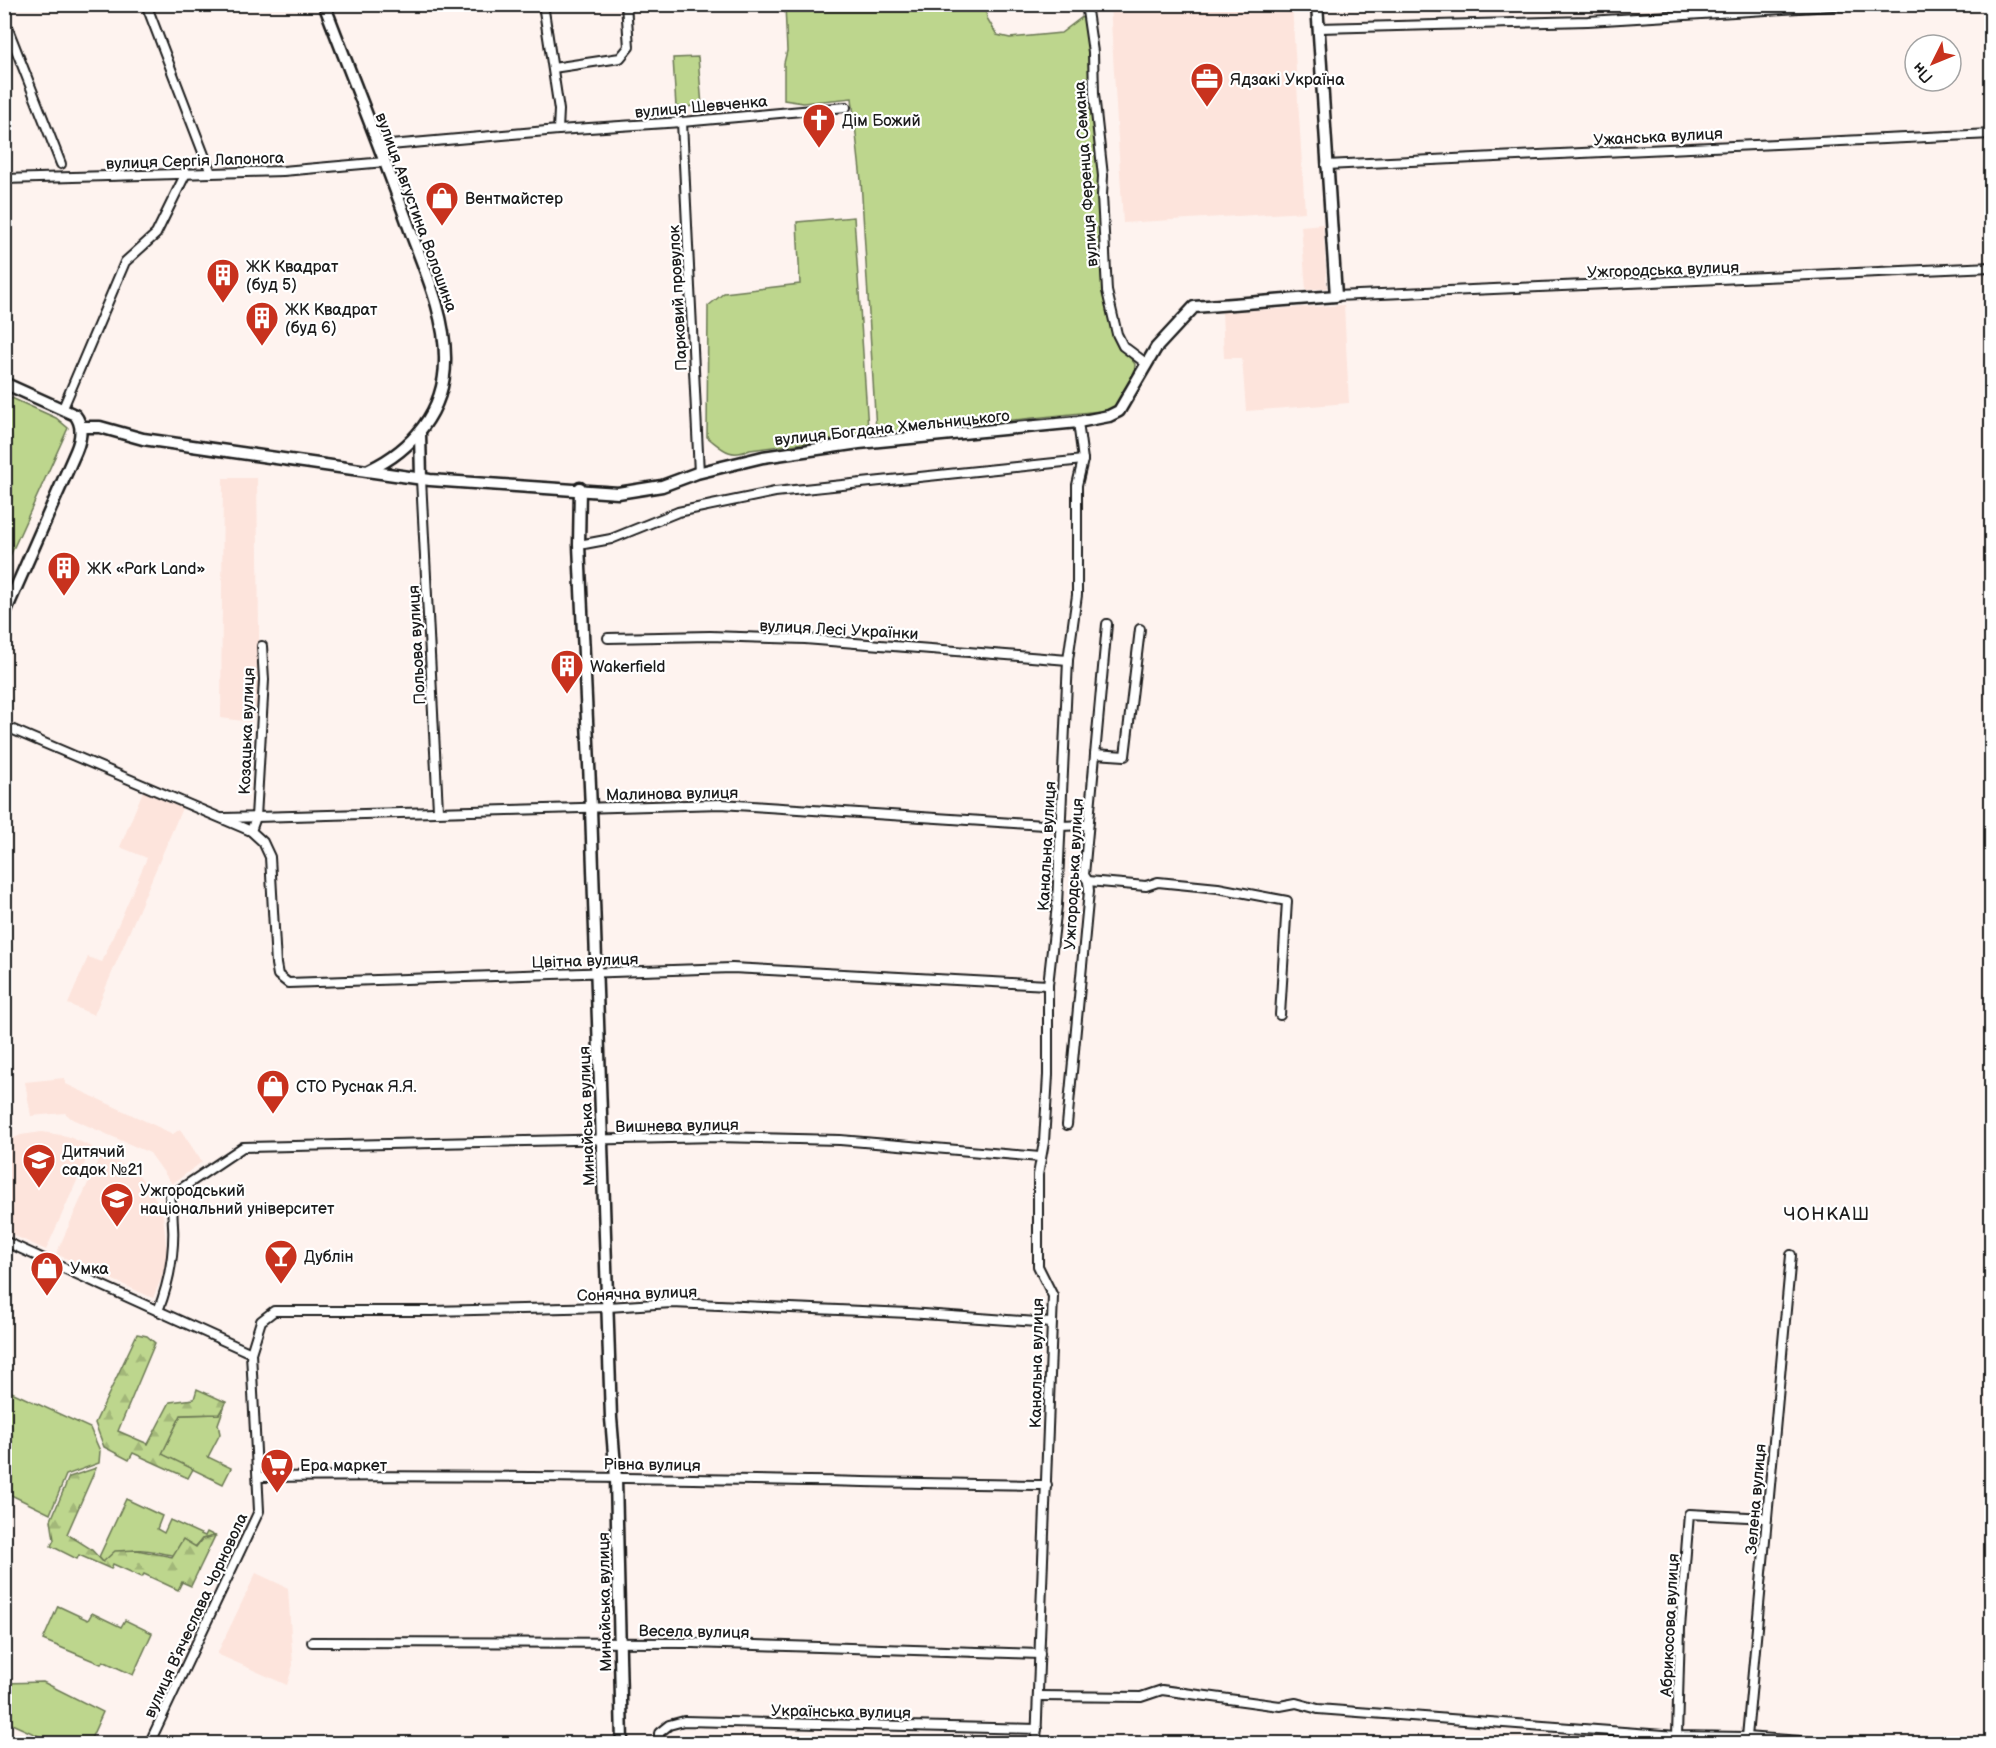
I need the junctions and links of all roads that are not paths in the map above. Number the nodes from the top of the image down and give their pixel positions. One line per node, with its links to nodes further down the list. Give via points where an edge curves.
1 (146, 4): 20 (street)
2 (324, 4): 15 (street, вулиця Августина Волошина)
3 (543, 4): 10 (street)
4 (626, 4): 10 (street, via 629,47 620,58)
5 (1086, 4): 24 (street, вулиця Ференца Семана, via 1104,177 1107,291 1123,346)
6 (1317, 4): 9 (street)
7 (1865, 4): 9 (street, via 1587,21)
8 (4, 19): 17 (street)
9 (1318, 28): 18 (street)
10 (553, 68): 13 (street)
11 (846, 107): 12 (street, вулиця Шевченка)
12 (682, 122): 13 (street, вулиця Шевченка); 32 (street, Парковий провулок)
13 (558, 130): 15 (street, вулиця Шевченка)
14 (1992, 134): 18 (street, Ужанська вулиця)
15 (379, 146): 16 (street, вулиця Августина Волошина)
16 (386, 162): 20 (street, вулиця Сергія Лапонога); 29 (street, вулиця Августина Волошина, via 442,324 443,377)
17 (61, 164)
18 (1326, 165): 23 (street)
19 (186, 173): 20 (street, вулиця Сергія Лапонога); 21 (street, вулиця Сергія Лапонога); 26 (street, via 156,234 125,262)
20 (211, 173)
21 (4, 180)
22 (1992, 267): 23 (street, Ужгородська вулиця)
23 (1336, 296): 24 (street, вулиця Богдана Хмельницького, via 1194,307 1166,336)
24 (1147, 364): 27 (street, вулиця Богдана Хмельницького, via 1119,411)
25 (4, 383): 26 (street)
26 (63, 408): 28 (street, via 75,415)
27 (1078, 422): 30 (street, Канальна вулиця); 32 (street, вулиця Богдана Хмельницького, via 860,443 763,457)
28 (81, 427): 31 (street, вулиця Богдана Хмельницького); 36 (street, via 76,451)
29 (420, 433): 31 (street, вулиця Августина Волошина, via 400,453); 33 (street, вулиця Августина Волошина)
30 (1083, 460): 35 (street, via 775,492 678,512 611,539); 41 (street, Канальна вулиця, via 1077,485 1077,595)
31 (369, 470): 33 (street, вулиця Богдана Хмельницького)
32 (699, 472): 34 (street, вулиця Богдана Хмельницького, via 662,486 633,491 604,493)
33 (421, 479): 34 (street, вулиця Богдана Хмельницького); 45 (street, Польова вулиця)
34 (580, 488): 35 (street, Минайська вулиця)
35 (579, 545): 44 (street, Минайська вулиця)
36 (4, 615)
37 (1107, 624): 43 (street, Ужгородська вулиця)
38 (1140, 629): 43 (street, via 1125,756)
39 (608, 638): 41 (street, вулиця Лесі Українки, via 805,639)
40 (262, 646): 46 (street, Козацька вулиця, via 264,680)
41 (1068, 660): 48 (street, Канальна вулиця)
42 (4, 726): 47 (street)
43 (1095, 754): 49 (street, Ужгородська вулиця)
44 (591, 808): 45 (street, Малинова вулиця); 48 (street, Малинова вулиця, via 722,804); 52 (street, Минайська вулиця)
45 (438, 810): 46 (street, Малинова вулиця)
46 (256, 817): 47 (street, Малинова вулиця); 50 (street, Козацька вулиця)
47 (220, 818): 50 (street)
48 (1059, 825): 49 (street, Малинова вулиця); 53 (street, Канальна вулиця, via 1057,905)
49 (1088, 825): 51 (street, Ужгородська вулиця, via 1084,875)
50 (251, 831): 52 (street, Цвітна вулиця, via 268,849 270,857 276,964 278,975 288,984)
51 (1088, 881): 54 (street, via 1198,886 1287,902); 55 (street, Ужгородська вулиця)
52 (596, 973): 53 (street, Цвітна вулиця, via 732,968); 56 (street, Минайська вулиця)
53 (1048, 985): 57 (street, Канальна вулиця, via 1048,1075)
54 (1280, 1015)
55 (1067, 1125)
56 (602, 1140): 57 (street, Вишнева вулиця, via 840,1140); 60 (street, Минайська вулиця); 61 (street, Вишнева вулиця, via 243,1147 170,1196 174,1245 168,1284)
57 (1040, 1157): 62 (street, Канальна вулиця, via 1038,1266 1053,1296)
58 (4, 1241): 61 (street)
59 (1791, 1255): 67 (street, Зелена вулиця)
60 (608, 1307): 62 (street, Сонячна вулиця, via 672,1303); 63 (street, Сонячна вулиця, via 274,1311 261,1321); 65 (street, Минайська вулиця)
61 (158, 1311): 63 (street)
62 (1051, 1323): 66 (street, Канальна вулиця)
63 (251, 1353): 64 (street, вулиця Вʼячеслава Чорновола)
64 (258, 1477): 65 (street, Рівна вулиця); 75 (street, вулиця Вʼячеслава Чорновола, via 259,1511)
65 (616, 1478): 66 (street, Рівна вулиця); 69 (street, Минайська вулиця)
66 (1047, 1485): 70 (street, Канальна вулиця)
67 (1767, 1518): 73 (street, Абрикосова вулиця, via 1689,1514); 74 (street, Зелена вулиця)
68 (312, 1642): 69 (street, Весела вулиця)
69 (620, 1644): 70 (street, Весела вулиця); 76 (street, Минайська вулиця)
70 (1040, 1654): 71 (street, Канальна вулиця)
71 (1038, 1696): 72 (street, Канальна вулиця); 73 (street, via 1141,1697 1162,1690 1280,1706 1296,1703 1318,1709)
72 (1037, 1729): 77 (street, Українська вулиця, via 684,1721 659,1732); 78 (street, Канальна вулиця)
73 (1677, 1736): 74 (street)
74 (1746, 1740): 79 (street)
75 (149, 1743)
76 (621, 1743)
77 (659, 1743)
78 (1036, 1743)
79 (1841, 1743)

